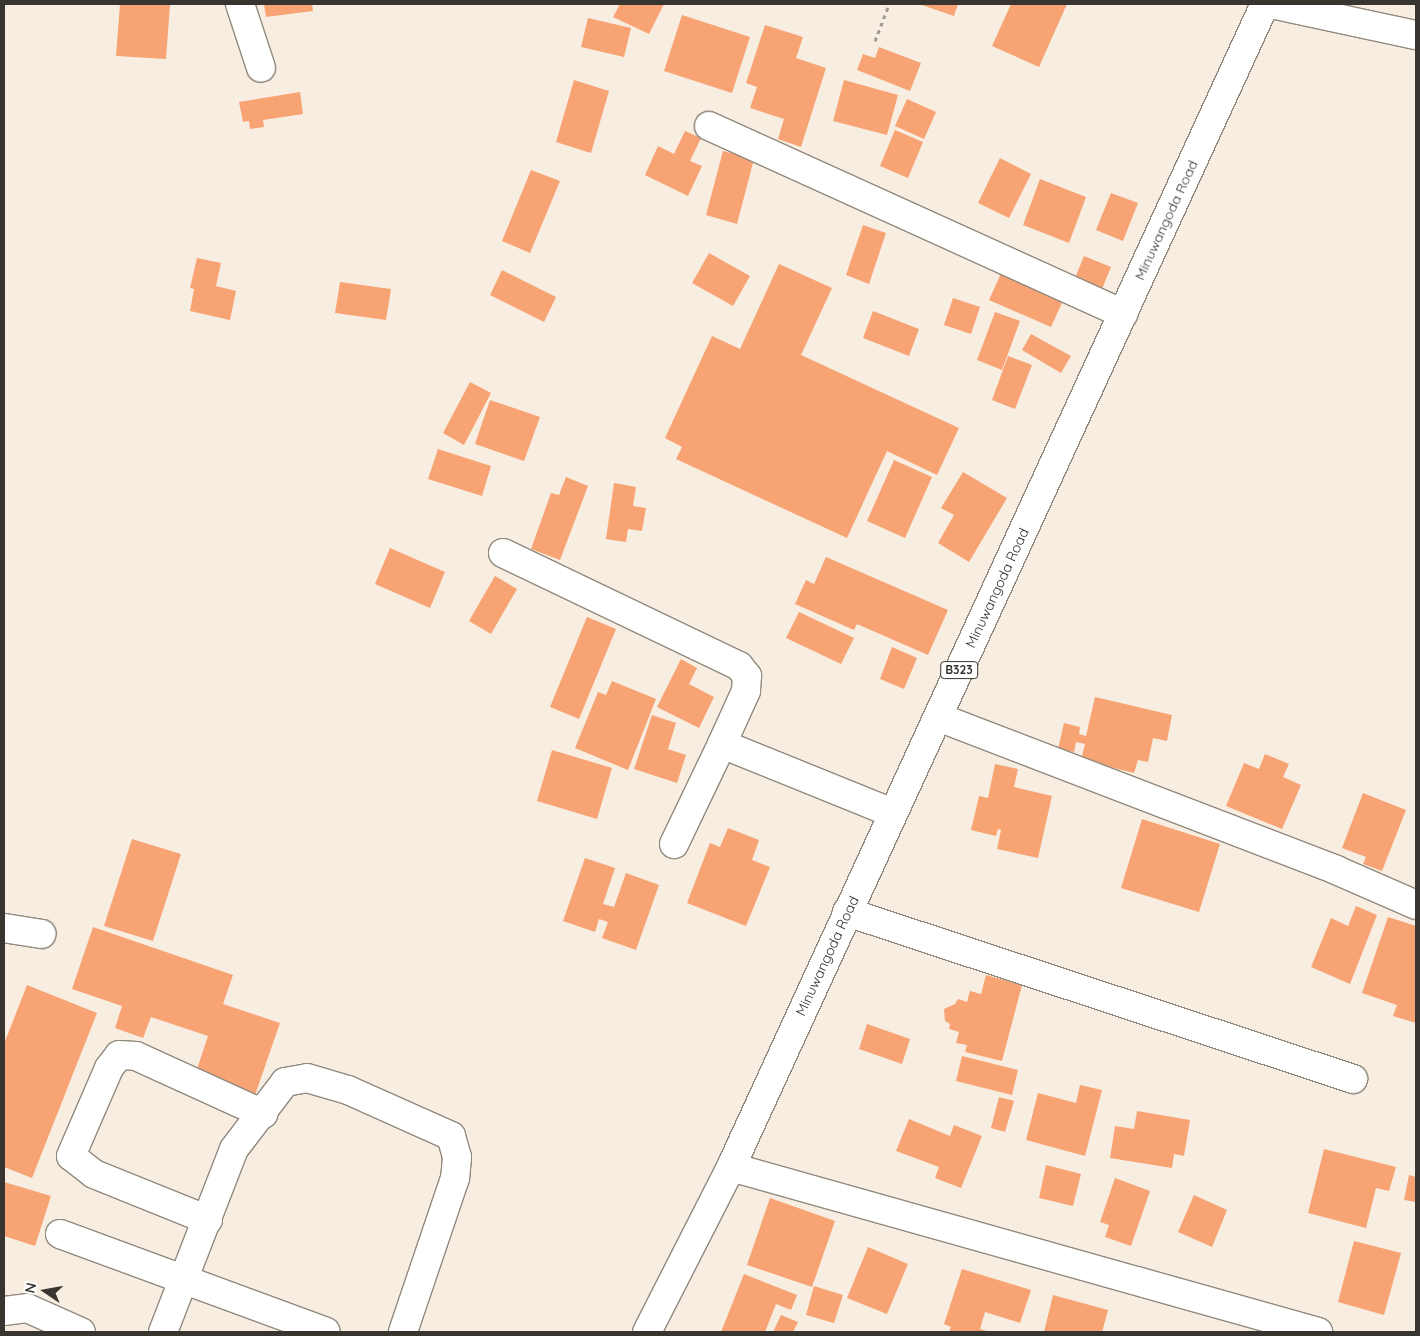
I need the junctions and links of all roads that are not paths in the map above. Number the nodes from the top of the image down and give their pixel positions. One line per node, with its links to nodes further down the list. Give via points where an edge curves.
1 (240, 4): 5 (street)
2 (1265, 4): 7 (street, Minuwangoda Road / B323)
3 (1271, 4): 4 (street)
4 (1416, 35)
5 (261, 68)
6 (709, 126): 7 (street)
7 (1122, 314): 9 (street, Minuwangoda Road / B323)
8 (503, 553): 10 (street, via 740,666 747,676 746,691)
9 (938, 717): 11 (street, Minuwangoda Road / B323); 13 (street)
10 (722, 744): 11 (street); 12 (street)
11 (893, 813): 14 (street, Minuwangoda Road / B323)
12 (674, 844)
13 (1416, 904)
14 (847, 912): 17 (street); 19 (street, Minuwangoda Road / B323)
15 (4, 928): 16 (street)
16 (42, 934)
17 (1353, 1079)
18 (263, 1114): 20 (street, via 234,1149); 20 (street, via 136,1056 119,1055 109,1068 71,1156 94,1174); 27 (street, via 285,1082 307,1078 348,1090 451,1136 457,1157 455,1178)
19 (731, 1167): 28 (street, Minuwangoda Road / B323); 29 (street)
20 (208, 1220): 22 (street)
21 (60, 1234): 22 (street)
22 (182, 1280): 25 (street); 26 (street)
23 (4, 1311): 24 (street, via 27,1308)
24 (82, 1332)
25 (163, 1332)
26 (326, 1332)
27 (403, 1332)
28 (647, 1332)
29 (1318, 1332)

